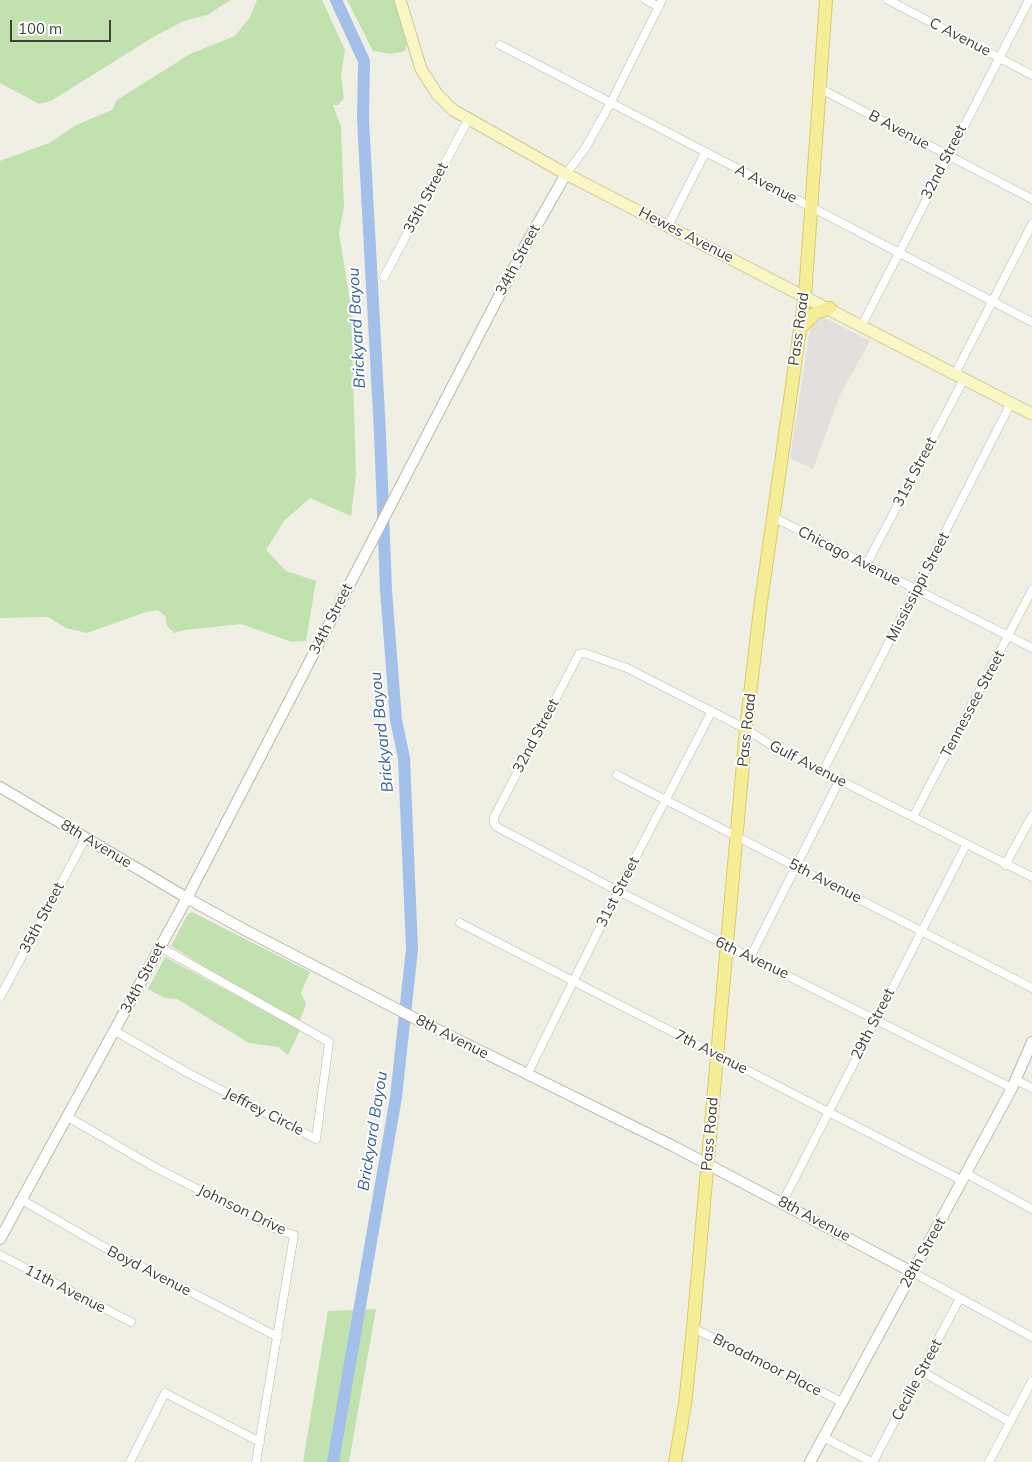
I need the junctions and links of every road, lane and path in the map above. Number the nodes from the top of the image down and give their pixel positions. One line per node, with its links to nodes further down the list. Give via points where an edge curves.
1 (400, 0): 14 (main road, Hewes Avenue, via 426,78 444,102)
2 (646, 0): 7 (street)
3 (826, 0): 12 (main road, Pass Road)
4 (888, 0): 8 (street, C Avenue)
5 (908, 0): 8 (street)
6 (1029, 0): 10 (street, 32nd Street)
7 (661, 3): 13 (street, 34th Street)
8 (904, 8): 10 (street, C Avenue)
9 (500, 45): 13 (street, A Avenue)
10 (999, 57): 11 (street, C Avenue); 16 (street, 32nd Street)
11 (1032, 75)
12 (819, 88): 16 (street, B Avenue); 19 (main road, Pass Road)
13 (610, 104): 15 (street, A Avenue); 17 (street, 34th Street, via 586,147)
14 (468, 120): 17 (main road, Hewes Avenue); 23 (street, 35th Street)
15 (706, 153): 19 (street, A Avenue); 21 (street)
16 (948, 155): 18 (street, B Avenue); 22 (street, 32nd Street)
17 (566, 174): 21 (main road, Hewes Avenue); 57 (street, 34th Street, via 520,255)
18 (1032, 199)
19 (812, 208): 22 (street, A Avenue); 24 (main road, Pass Road)
20 (1032, 224): 25 (street, 31st Street)
21 (668, 226): 24 (main road, Hewes Avenue)
22 (898, 253): 25 (street, A Avenue); 28 (street, 32nd Street)
23 (384, 277)
24 (804, 295): 26 (main road, Hewes Avenue); 29 (main road, Pass Road)
25 (992, 302): 27 (street, A Avenue); 30 (street, 31st Street)
26 (830, 308): 28 (main road, Hewes Avenue); 29 (main road, via 815,312)
27 (1032, 322)
28 (862, 325): 30 (main road, Hewes Avenue)
29 (800, 328): 33 (main road, Pass Road)
30 (959, 376): 31 (main road, Hewes Avenue); 34 (street, 31st Street)
31 (1011, 404): 32 (main road, Hewes Avenue); 36 (street, Mississippi Street)
32 (1032, 414)
33 (773, 517): 34 (street, Chicago Avenue); 41 (main road, Pass Road)
34 (866, 565): 36 (street, Chicago Avenue)
35 (1032, 590): 37 (street, Tennessee Street)
36 (916, 591): 37 (street, Chicago Avenue); 42 (street, Mississippi Street)
37 (1009, 636): 38 (street, Chicago Avenue); 48 (street, Tennessee Street)
38 (1032, 648)
39 (584, 653): 40 (street, Gulf Avenue, via 627,668); 49 (street, 32nd Street, via 579,654 494,817)
40 (712, 711): 41 (street, Gulf Avenue); 46 (street, 31st Street)
41 (746, 729): 42 (street, Gulf Avenue); 50 (main road, Pass Road)
42 (823, 771): 44 (street, Gulf Avenue)
43 (617, 775): 46 (street, 5th Avenue)
44 (840, 780): 48 (street, Gulf Avenue); 54 (street)
45 (0, 787): 51 (street, 8th Avenue)
46 (666, 800): 50 (street, 5th Avenue); 56 (street, 31st Street)
47 (1032, 816): 53 (street)
48 (913, 818): 52 (street, Gulf Avenue)
49 (494, 823): 56 (street, 6th Avenue)
50 (737, 835): 54 (street, 5th Avenue); 60 (main road, Pass Road)
51 (85, 839): 57 (street, 8th Avenue); 65 (street, 35th Street)
52 (966, 845): 53 (street, Gulf Avenue); 59 (street, 29th Street)
53 (1005, 865): 55 (street, Gulf Avenue)
54 (795, 866): 59 (street, 5th Avenue); 62 (street)
55 (1032, 877)
56 (618, 891): 60 (street, 6th Avenue); 63 (street, 31st Street)
57 (187, 898): 61 (street, 34th Street); 70 (street, 8th Avenue)
58 (460, 923): 63 (street, 7th Avenue)
59 (921, 930): 64 (street, 5th Avenue); 66 (street, 29th Street)
60 (727, 946): 62 (street, 6th Avenue); 69 (main road, Pass Road)
61 (160, 947): 67 (street, 34th Street); 67 (street, Jeffrey Circle, via 328,1040 330,1050 316,1139)
62 (751, 956): 66 (street, 6th Avenue)
63 (574, 981): 69 (street, 7th Avenue); 70 (street, 31st Street)
64 (1032, 988)
65 (0, 997)
66 (875, 1020): 71 (street, 6th Avenue); 73 (street, 29th Street)
67 (115, 1031): 74 (street, 34th Street)
68 (1032, 1042): 71 (street, 28th Street)
69 (717, 1055): 73 (street, 7th Avenue); 75 (main road, Pass Road)
70 (527, 1075): 75 (street, 8th Avenue)
71 (1014, 1084): 72 (street); 76 (street, 28th Street)
72 (1032, 1088)
73 (828, 1112): 76 (street, 7th Avenue); 78 (street, 29th Street)
74 (68, 1117): 77 (street, 34th Street); 86 (street, Johnson Drive, via 156,1168 294,1235)
75 (708, 1164): 78 (street, 8th Avenue); 85 (main road, Pass Road)
76 (965, 1177): 79 (street); 82 (street, 28th Street)
77 (22, 1200): 80 (street, 34th Street); 86 (street, Boyd Avenue, via 108,1250)
78 (782, 1203): 82 (street, 8th Avenue)
79 (1032, 1209)
80 (0, 1239)
81 (0, 1255): 84 (street, 11th Avenue)
82 (912, 1272): 83 (street); 90 (street, 28th Street)
83 (960, 1298): 87 (street); 88 (street, Cecille Street)
84 (131, 1322)
85 (693, 1328): 90 (street, Broadmoor Place); 96 (main road, Pass Road)
86 (278, 1337): 93 (street, Johnson Drive)
87 (1032, 1337)
88 (922, 1371): 91 (street); 98 (street, Cecille Street)
89 (1032, 1381): 91 (street)
90 (842, 1402): 92 (street, 28th Street)
91 (1010, 1422): 99 (street)
92 (823, 1437): 97 (street, 28th Street); 98 (street)
93 (260, 1442): 94 (street, via 166,1393); 95 (street, Johnson Drive)
94 (130, 1462)
95 (256, 1462)
96 (675, 1462)
97 (810, 1462)
98 (872, 1462)
99 (990, 1462)

